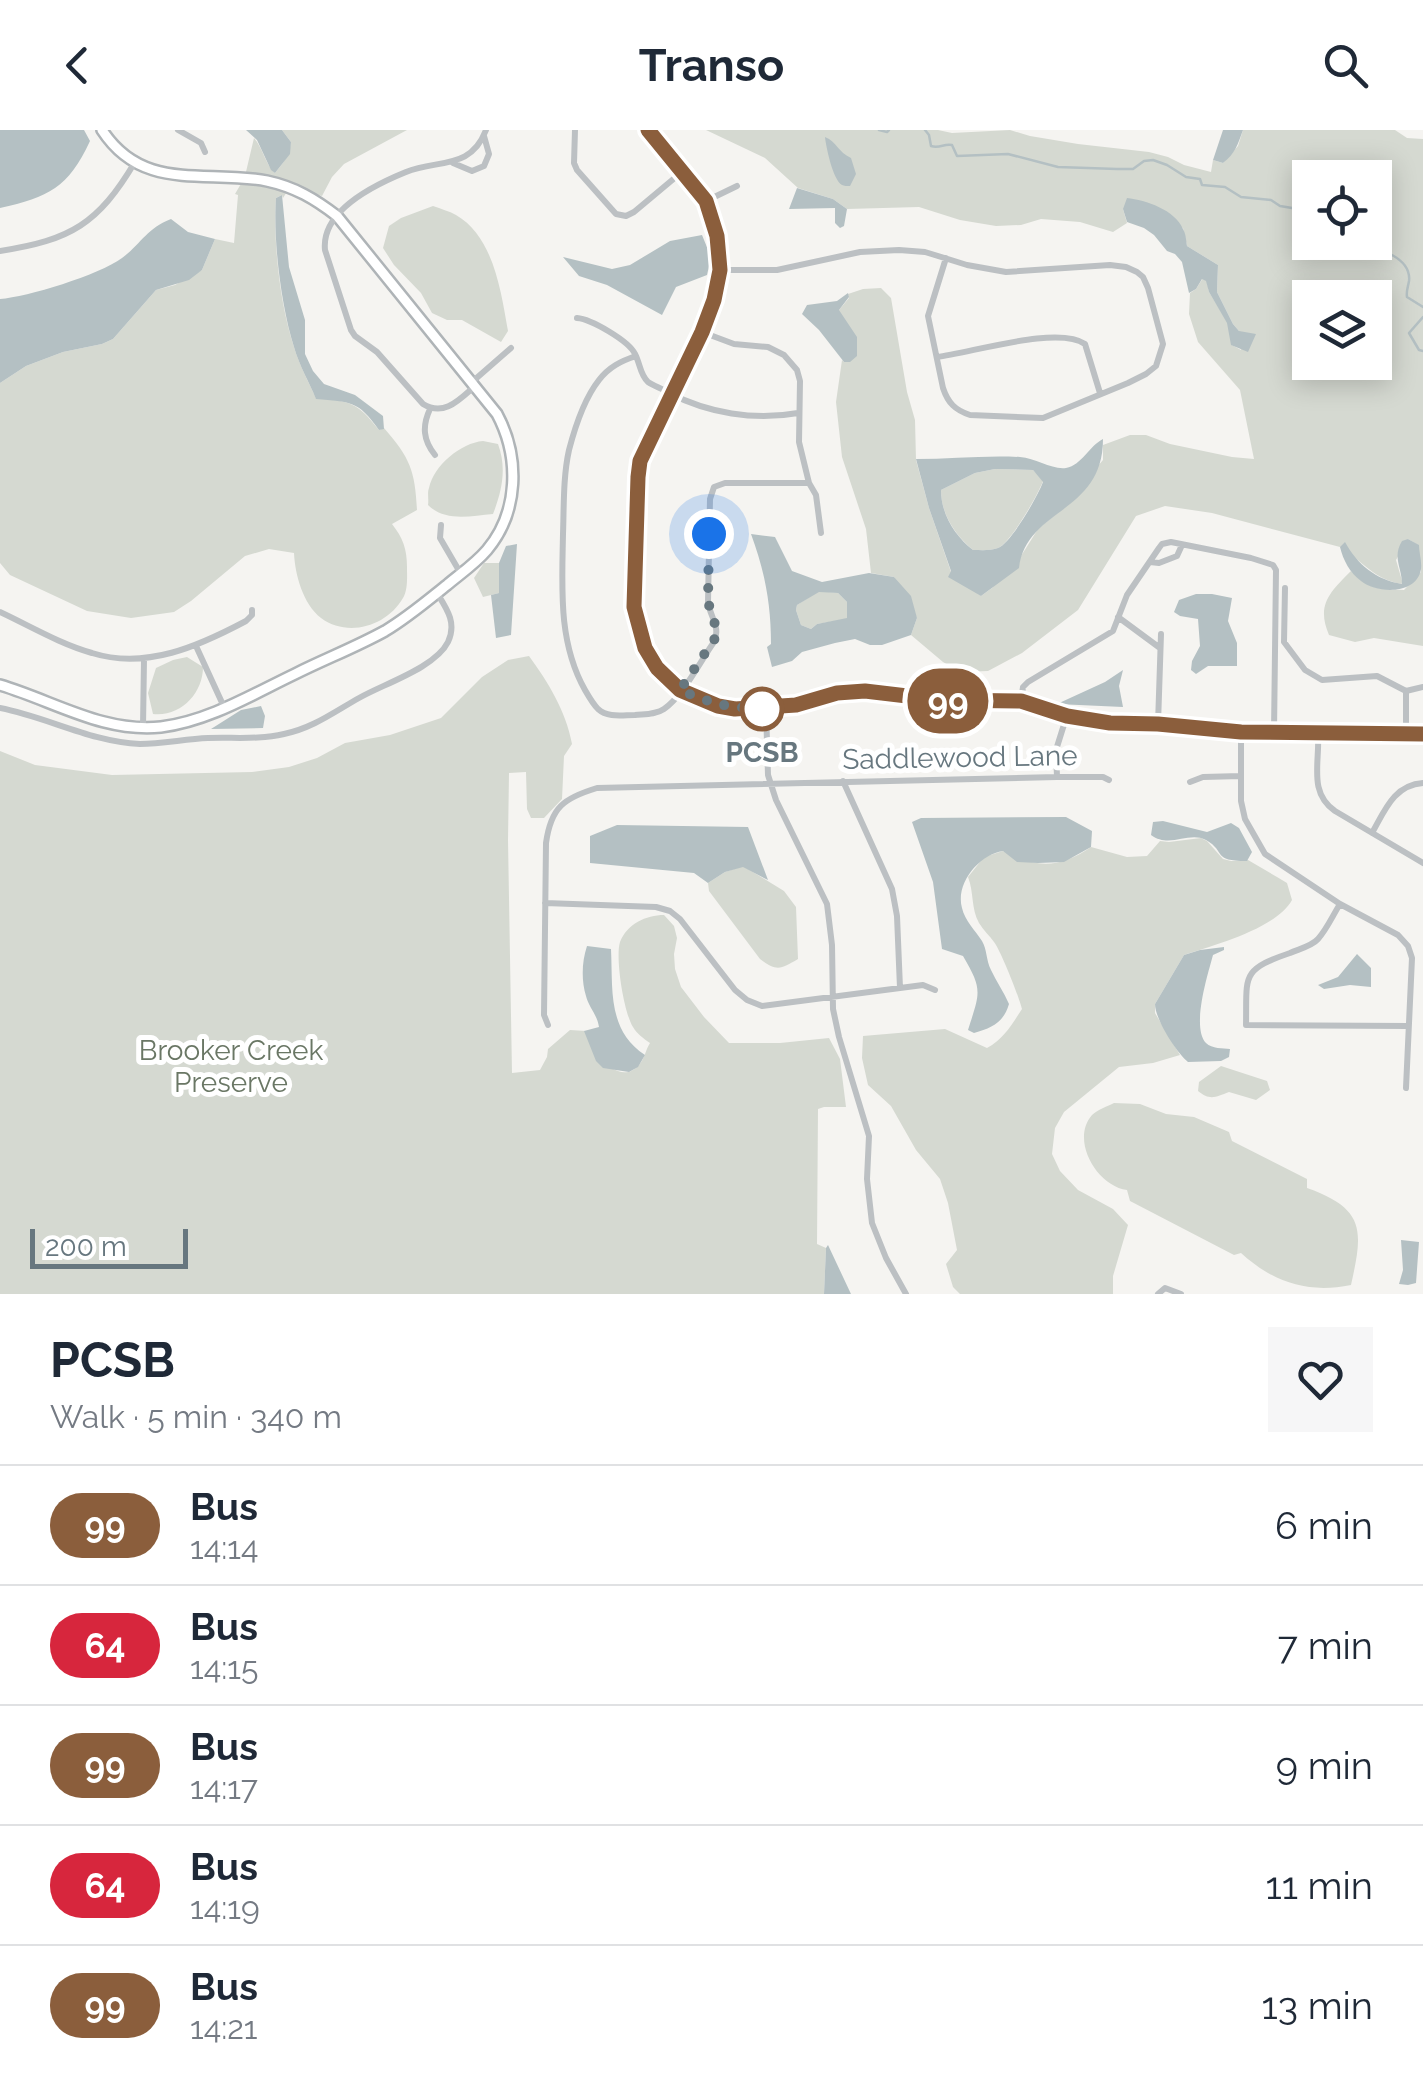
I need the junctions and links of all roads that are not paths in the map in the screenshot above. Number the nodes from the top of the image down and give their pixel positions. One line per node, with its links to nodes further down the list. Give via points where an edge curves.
1 (102, 130): 7 (street)
2 (178, 130): 6 (street)
3 (575, 130): 9 (street, via 577,170 616,214 634,212)
4 (648, 130): 9 (street)
5 (485, 133): 8 (street, via 473,151); 8 (street, via 484,166 468,170)
6 (205, 152)
7 (135, 162): 12 (street, via 171,176 272,182 310,196); 13 (street, via 108,204 82,225)
8 (452, 162): 12 (street, via 404,172)
9 (683, 170): 11 (street)
10 (737, 186): 11 (street)
11 (706, 201): 15 (street)
12 (337, 216): 21 (street); 24 (street, via 326,231 325,250 352,330)
13 (0, 251)
14 (946, 258): 15 (street, via 860,252 777,270); 20 (street, via 928,316); 22 (street, via 1006,272 1110,265 1143,276 1163,344 1156,366)
15 (720, 270): 17 (street)
16 (578, 318): 19 (street, via 626,343)
17 (702, 332): 23 (street); 25 (street, via 784,355 800,381)
18 (511, 348): 21 (street)
19 (636, 356): 23 (street, via 648,381); 44 (street, via 600,378 578,421 564,482 562,610 570,659 592,702 606,714 662,711)
20 (937, 357): 22 (street, via 1015,342 1080,339); 22 (street, via 946,398 970,416 1044,418)
21 (473, 384): 24 (street, via 452,406); 32 (street, via 506,432 513,481 502,528)
22 (1100, 393)
23 (671, 394): 25 (street, via 730,414); 44 (street, via 640,461 634,607 645,648)
24 (430, 409): 26 (street, via 424,433)
25 (798, 413): 27 (street)
26 (435, 455)
27 (809, 482): 29 (street); 44 (street, via 714,487 708,602 718,634)
28 (441, 526): 32 (street, via 440,538)
29 (821, 534)
30 (1182, 545): 31 (street, via 1177,556); 31 (street, via 1162,544); 54 (street, via 1273,564 1276,570)
31 (1150, 562): 37 (street)
32 (461, 574): 34 (street)
33 (1285, 588): 45 (street, via 1284,642 1304,670 1322,680 1377,676)
34 (437, 593): 47 (street, via 378,634); 48 (street, via 451,621 441,651 320,722 283,735 122,742)
35 (252, 610): 39 (street, via 246,621)
36 (0, 612): 41 (street, via 90,653)
37 (1118, 617): 40 (street); 46 (street, via 1112,631 1028,682)
38 (1161, 634): 40 (street)
39 (196, 646): 41 (street); 47 (street)
40 (1160, 648): 51 (street)
41 (144, 658): 52 (street)
42 (0, 685): 52 (street, via 102,723)
43 (1423, 687): 45 (street)
44 (680, 690): 49 (street, via 718,706)
45 (1406, 691): 56 (street)
46 (1021, 701): 49 (street, via 865,691); 50 (street)
47 (224, 707): 52 (street, via 199,719)
48 (0, 708)
49 (766, 708): 64 (street)
50 (1067, 716): 51 (street); 58 (street, via 1057,742)
51 (1158, 724): 53 (street)
52 (143, 727)
53 (1241, 732): 54 (street); 59 (street)
54 (1274, 732): 55 (street)
55 (1318, 732): 56 (street); 65 (street, via 1322,800)
56 (1406, 734): 57 (street)
57 (1423, 734)
58 (1057, 776): 60 (street, Saddlewood Lane); 61 (street, Saddlewood Lane)
59 (1241, 776): 62 (street); 68 (street, via 1245,819 1265,854)
60 (1109, 780)
61 (843, 781): 64 (street, Saddlewood Lane); 69 (street, via 892,889)
62 (1190, 782)
63 (1423, 782): 65 (street, via 1397,792)
64 (771, 784): 67 (street, Saddlewood Lane, via 597,788 572,796 549,824); 71 (street, via 826,904)
65 (1372, 833): 66 (street)
66 (1423, 863)
67 (545, 903): 71 (street, via 656,906 680,919 747,1000 762,1006); 72 (street, Saddlewood Lane)
68 (1340, 904): 73 (street, via 1408,946); 73 (street, via 1317,941 1251,972 1246,1024)
69 (900, 988): 70 (street); 71 (street)
70 (935, 990)
71 (833, 998): 75 (street, via 869,1136 872,1223)
72 (548, 1026)
73 (1408, 1026): 74 (street)
74 (1406, 1088)
75 (906, 1294)
76 (1158, 1294): 77 (street, via 1165,1288)
77 (1181, 1294)

